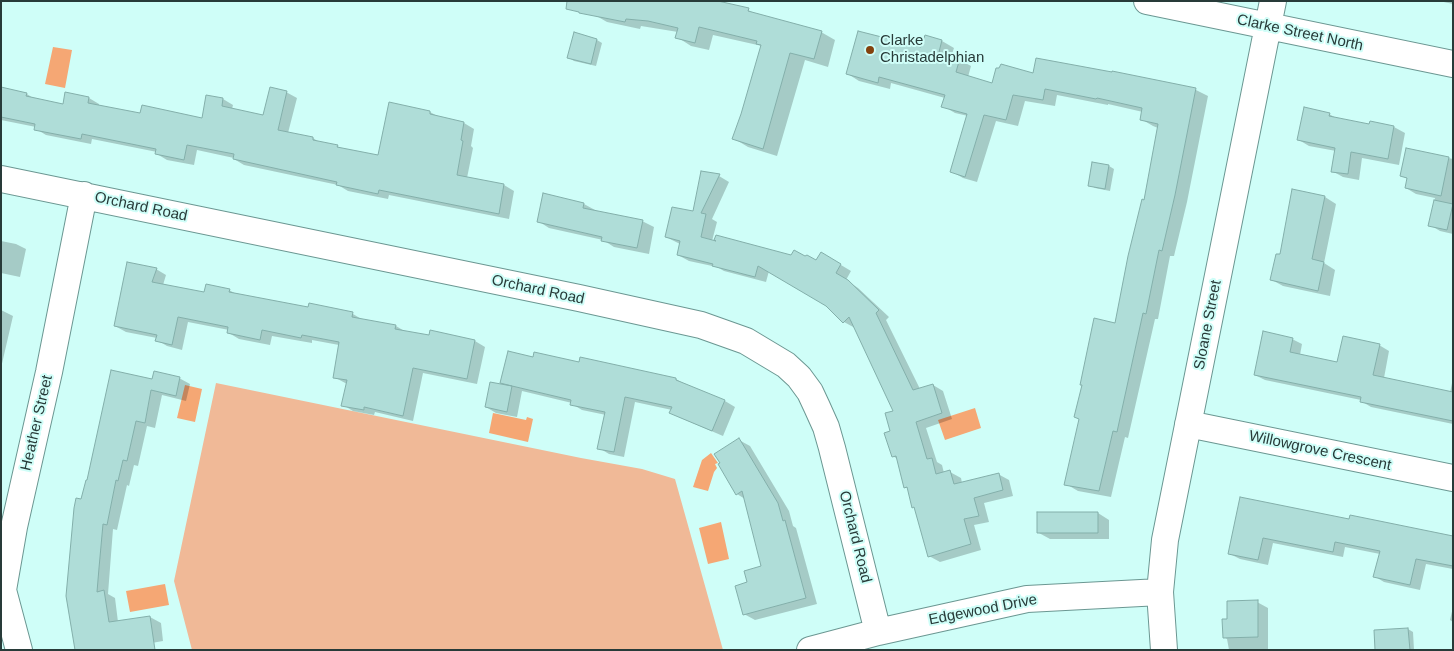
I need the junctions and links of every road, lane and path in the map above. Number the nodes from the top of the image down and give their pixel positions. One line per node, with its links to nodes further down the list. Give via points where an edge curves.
1 (1147, 1): 2 (street, Clarke Street North)
2 (1271, 14): 3 (street, Clarke Street North); 6 (street, Sloane Street)
3 (1453, 64)
4 (1, 179): 5 (street, Orchard Road)
5 (84, 195): 9 (street, Orchard Road, via 688,322 746,341 786,365 799,377 818,407 832,448); 10 (street, Heather Street, via 14,527 4,590)
6 (1188, 424): 7 (street, Willowgrove Crescent); 8 (street, Sloane Street, via 1165,540)
7 (1453, 478)
8 (1160, 592): 9 (street, Edgewood Drive, via 1027,599); 12 (street, Sloane Street)
9 (878, 632): 11 (street, Edgewood Drive)
10 (19, 650)
11 (810, 650)
12 (1164, 650)

